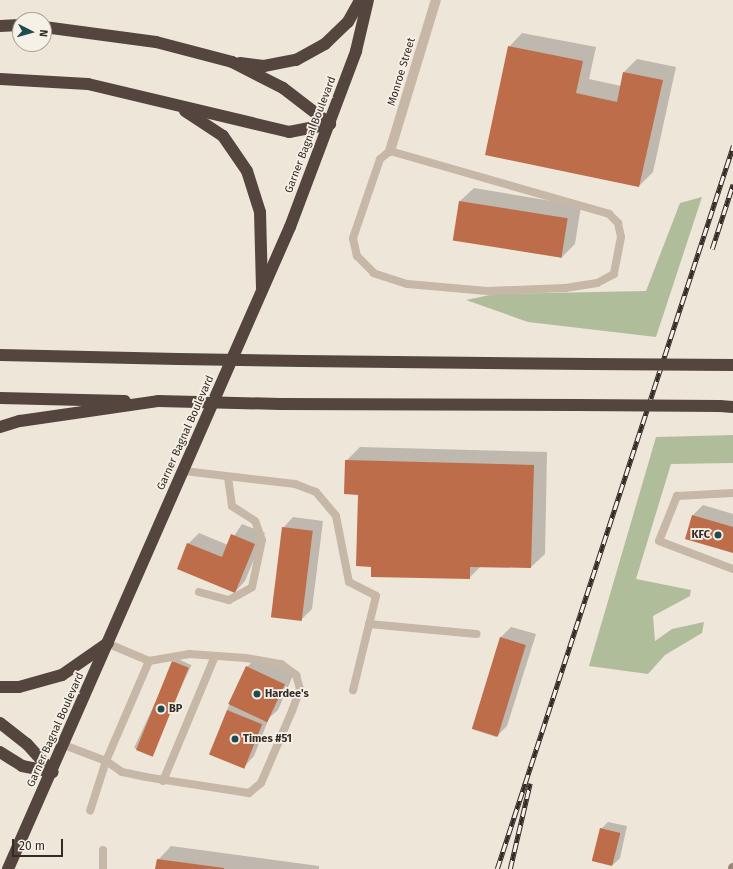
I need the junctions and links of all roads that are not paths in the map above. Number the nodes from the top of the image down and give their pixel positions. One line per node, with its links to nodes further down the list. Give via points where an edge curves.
1 (360, 0): 7 (highway, via 348,22 325,44 296,60 264,66)
2 (368, 0): 10 (highway, Garner Bagnal Boulevard, via 356,51)
3 (436, 0): 11 (street, Monroe Street)
4 (12, 25): 5 (highway)
5 (0, 26)
6 (52, 28): 7 (highway, via 156,42)
7 (232, 62): 10 (highway, via 283,88)
8 (0, 79): 9 (highway, via 88,84)
9 (160, 101): 10 (highway, via 289,132); 12 (highway, via 191,113 222,136 247,171 260,212)
10 (330, 124): 12 (highway, Garner Bagnal Boulevard)
11 (390, 151): 11 (lane, via 609,214 618,223 621,237 614,274 597,283 565,288 487,291 407,284 374,273 357,256 353,238 380,159)
12 (262, 291): 19 (highway, Garner Bagnal Boulevard)
13 (4, 354): 14 (highway, bridge, via 302,361)
14 (733, 365)
15 (0, 398): 16 (highway)
16 (158, 401): 17 (highway, bridge); 18 (highway, via 20,421)
17 (733, 407)
18 (0, 427)
19 (184, 471): 20 (lane); 26 (highway, Garner Bagnal Boulevard)
20 (228, 477): 23 (lane, via 232,506 255,521 262,540 252,587 229,600); 24 (lane, via 295,484 316,492 336,516 349,582 376,596)
21 (733, 493): 22 (lane, via 677,496 659,541)
22 (733, 569)
23 (200, 592)
24 (369, 624): 25 (lane); 30 (lane)
25 (477, 634)
26 (110, 642): 28 (lane); 29 (highway, via 62,676 19,688); 32 (highway, Garner Bagnal Boulevard)
27 (215, 656): 28 (lane, via 189,654); 36 (lane); 36 (lane, via 281,664 296,675 300,689 292,711 260,783 249,793)
28 (149, 662): 34 (lane)
29 (0, 687)
30 (353, 690)
31 (0, 723): 35 (highway, via 27,744)
32 (64, 745): 34 (lane); 35 (highway, Garner Bagnal Boulevard)
33 (0, 752): 35 (highway, via 22,766)
34 (106, 761): 36 (lane, via 122,772); 37 (lane)
35 (52, 772): 39 (highway, Garner Bagnal Boulevard)
36 (162, 780)
37 (90, 811)
38 (103, 850): 40 (lane)
39 (8, 869)
40 (103, 869)

